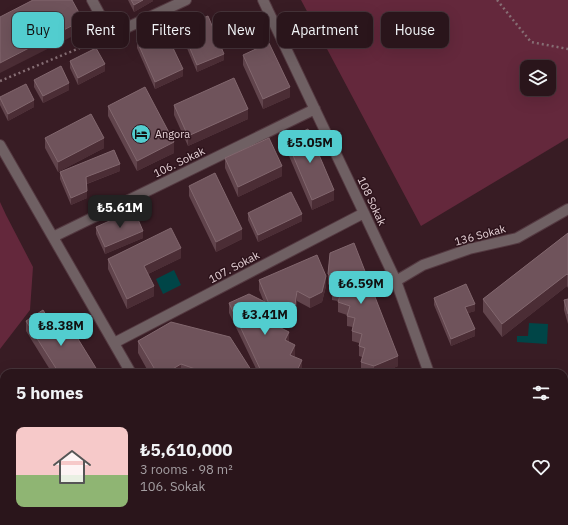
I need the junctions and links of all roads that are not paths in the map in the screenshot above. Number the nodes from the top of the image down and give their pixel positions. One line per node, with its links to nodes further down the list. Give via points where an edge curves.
1 (92, 0): 2 (street, via 111,35)
2 (186, 0)
3 (263, 0): 4 (street, 108 Sokak)
4 (315, 109): 7 (street, 108 Sokak); 8 (street, 106. Sokak)
5 (0, 145): 8 (street)
6 (568, 209): 9 (street, 136 Sokak, via 517,238 423,265)
7 (364, 213): 9 (street, 108 Sokak); 10 (street, 107. Sokak)
8 (53, 237): 10 (street)
9 (396, 281): 12 (street, 108 Sokak)
10 (114, 343): 11 (street)
11 (129, 369)
12 (428, 369)

